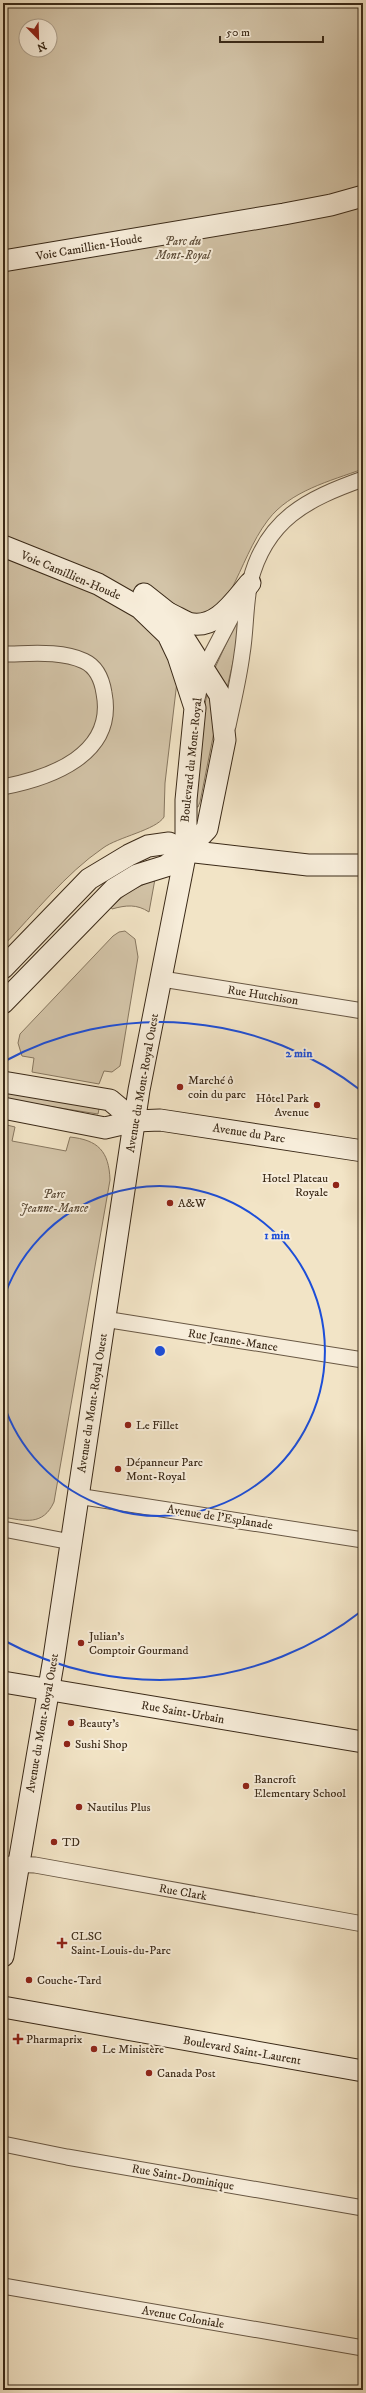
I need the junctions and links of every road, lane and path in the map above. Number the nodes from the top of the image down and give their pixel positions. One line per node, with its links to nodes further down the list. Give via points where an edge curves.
1 (363, 196): 3 (main road, Voie Camillien-Houde, via 284,214)
2 (363, 203): 4 (main road, Voie Camillien-Houde, via 287,221)
3 (3, 261)
4 (3, 268)
5 (363, 479): 8 (street, Boulevard du Mont-Royal, via 315,497 284,521 262,550)
6 (3, 538): 9 (main road, Voie Camillien-Houde, via 121,580)
7 (3, 546): 12 (main road, Voie Camillien-Houde, via 92,581 140,608 168,635 180,661)
8 (250, 583): 9 (main road, via 225,612 206,622 189,623); 11 (street, Boulevard du Mont-Royal); 13 (street, Boulevard du Mont-Royal, via 242,655)
9 (168, 613): 11 (main road, Voie Camillien-Houde)
10 (3, 654): 14 (street, via 55,655 73,657 85,662 99,675 106,705 100,730 84,754 70,765 40,779)
11 (204, 669): 12 (street, Boulevard du Mont-Royal); 13 (main road, Boulevard du Mont-Royal, via 220,695)
12 (195, 708): 15 (main road, Boulevard du Mont-Royal, via 186,800)
13 (225, 740): 15 (main road, Boulevard du Mont-Royal, via 207,829)
14 (3, 787)
15 (186, 851): 16 (main road, via 308,865); 17 (main road, via 169,843 148,846 89,879); 18 (main road, Avenue du Mont-Royal Ouest); 19 (main road, via 166,866 137,875 114,889)
16 (363, 865)
17 (3, 968)
18 (162, 979): 20 (street, Rue Hutchison); 23 (main road, Avenue du Mont-Royal Ouest)
19 (3, 1003)
20 (363, 1011)
21 (3, 1082): 23 (main road, via 110,1100)
22 (3, 1108): 23 (main road, Avenue du Parc, via 105,1128)
23 (134, 1121): 24 (main road, Avenue du Parc, via 160,1120); 25 (main road, Avenue du Mont-Royal Ouest)
24 (363, 1151)
25 (104, 1319): 26 (street, Rue Jeanne-Mance); 27 (main road, Avenue du Mont-Royal Ouest)
26 (363, 1360)
27 (76, 1496): 29 (street, Avenue de l'Esplanade); 30 (main road, Avenue du Mont-Royal Ouest)
28 (3, 1529): 30 (street)
29 (363, 1540)
30 (72, 1542): 32 (main road, Avenue du Mont-Royal Ouest)
31 (3, 1682): 32 (main road, Rue Saint-Urbain)
32 (48, 1689): 33 (main road, Rue Saint-Urbain); 34 (main road, Avenue du Mont-Royal Ouest)
33 (363, 1742)
34 (11, 1864): 35 (street, Rue Clark, via 43,1867); 36 (main road, Avenue du Mont-Royal Ouest)
35 (363, 1924)
36 (3, 1956)
37 (3, 2007): 38 (main road, Boulevard Saint-Laurent)
38 (363, 2071)
39 (3, 2144): 40 (street, Rue Saint-Dominique)
40 (363, 2208)
41 (3, 2286): 42 (street, Avenue Coloniale)
42 (363, 2348)

